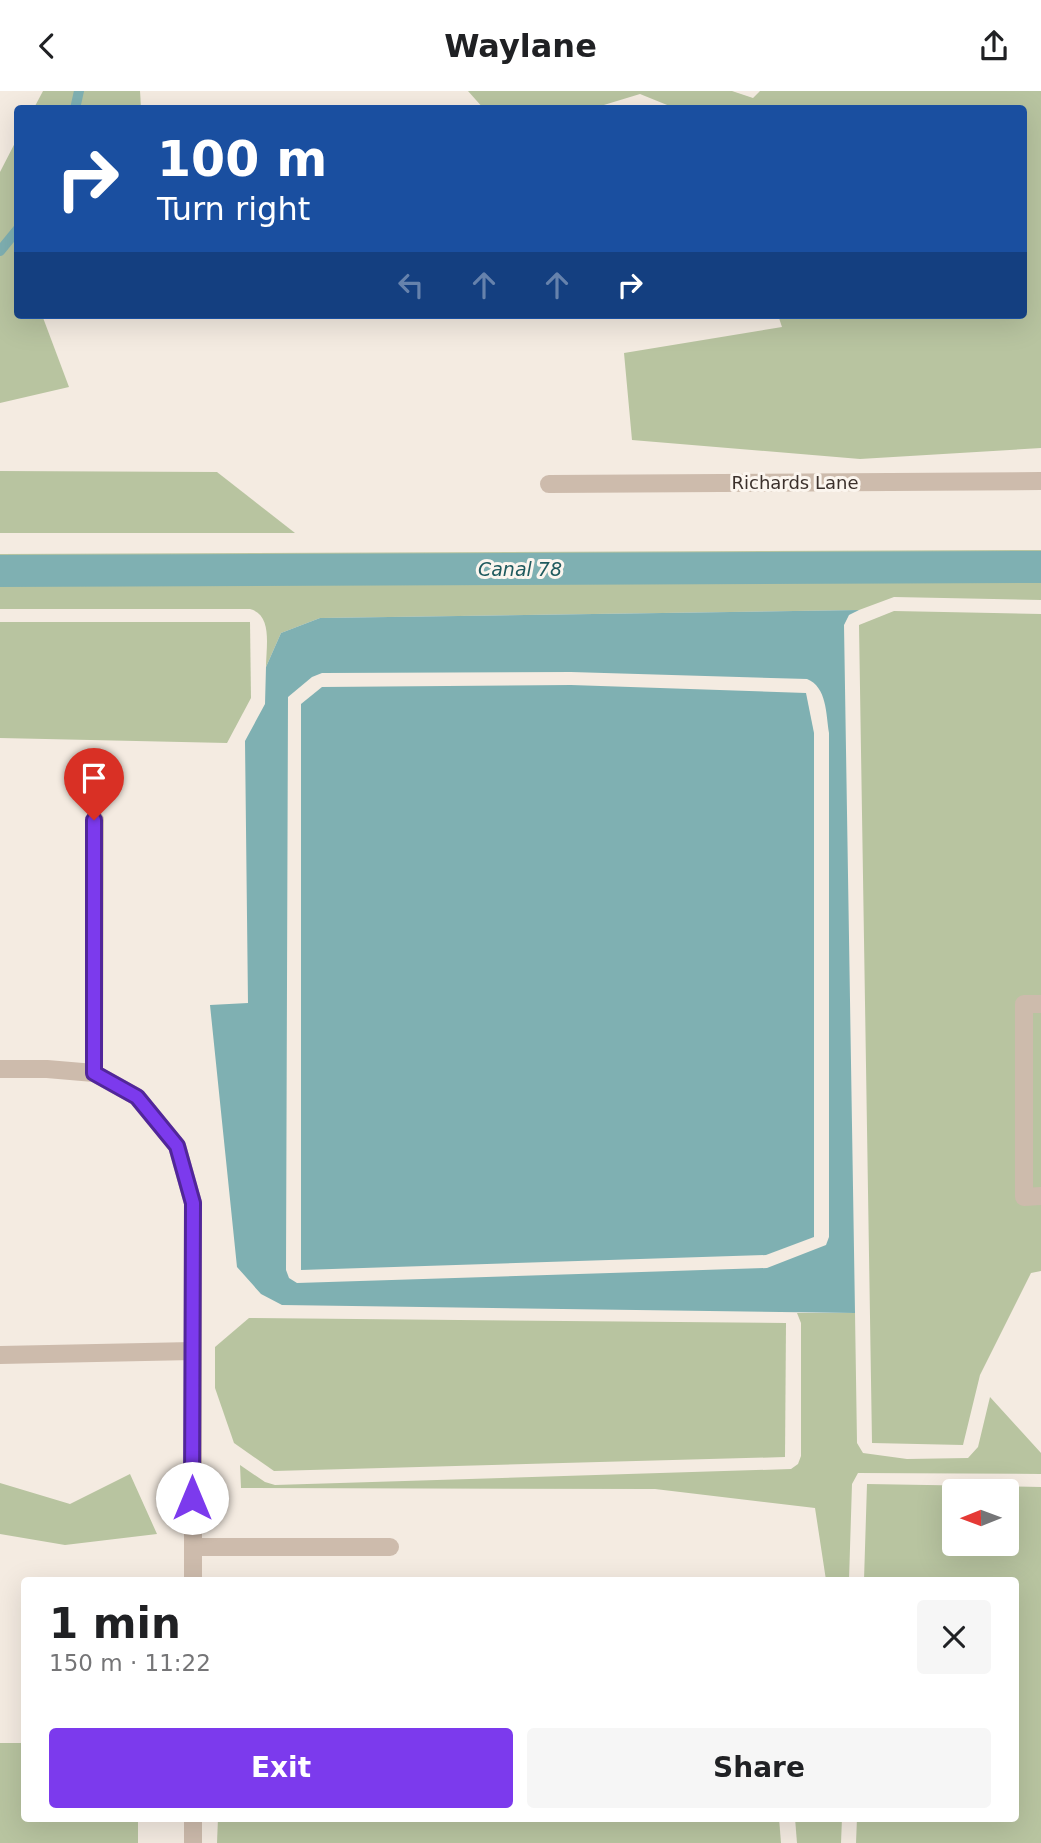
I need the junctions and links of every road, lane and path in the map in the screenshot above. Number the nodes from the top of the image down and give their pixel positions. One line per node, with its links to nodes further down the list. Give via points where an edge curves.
1 (1041, 481): 2 (street, Richards Lane)
2 (549, 484)
3 (94, 820): 6 (street)
4 (1041, 1004): 7 (street, via 1024,1003 1024,1197)
5 (0, 1069): 6 (street)
6 (94, 1073): 8 (street, via 137,1097 177,1146 193,1203)
7 (1041, 1196)
8 (193, 1350): 9 (street); 10 (street)
9 (0, 1355)
10 (192, 1547): 11 (street); 12 (street)
11 (390, 1547)
12 (193, 1577)
13 (193, 1822): 14 (street)
14 (193, 1843)

